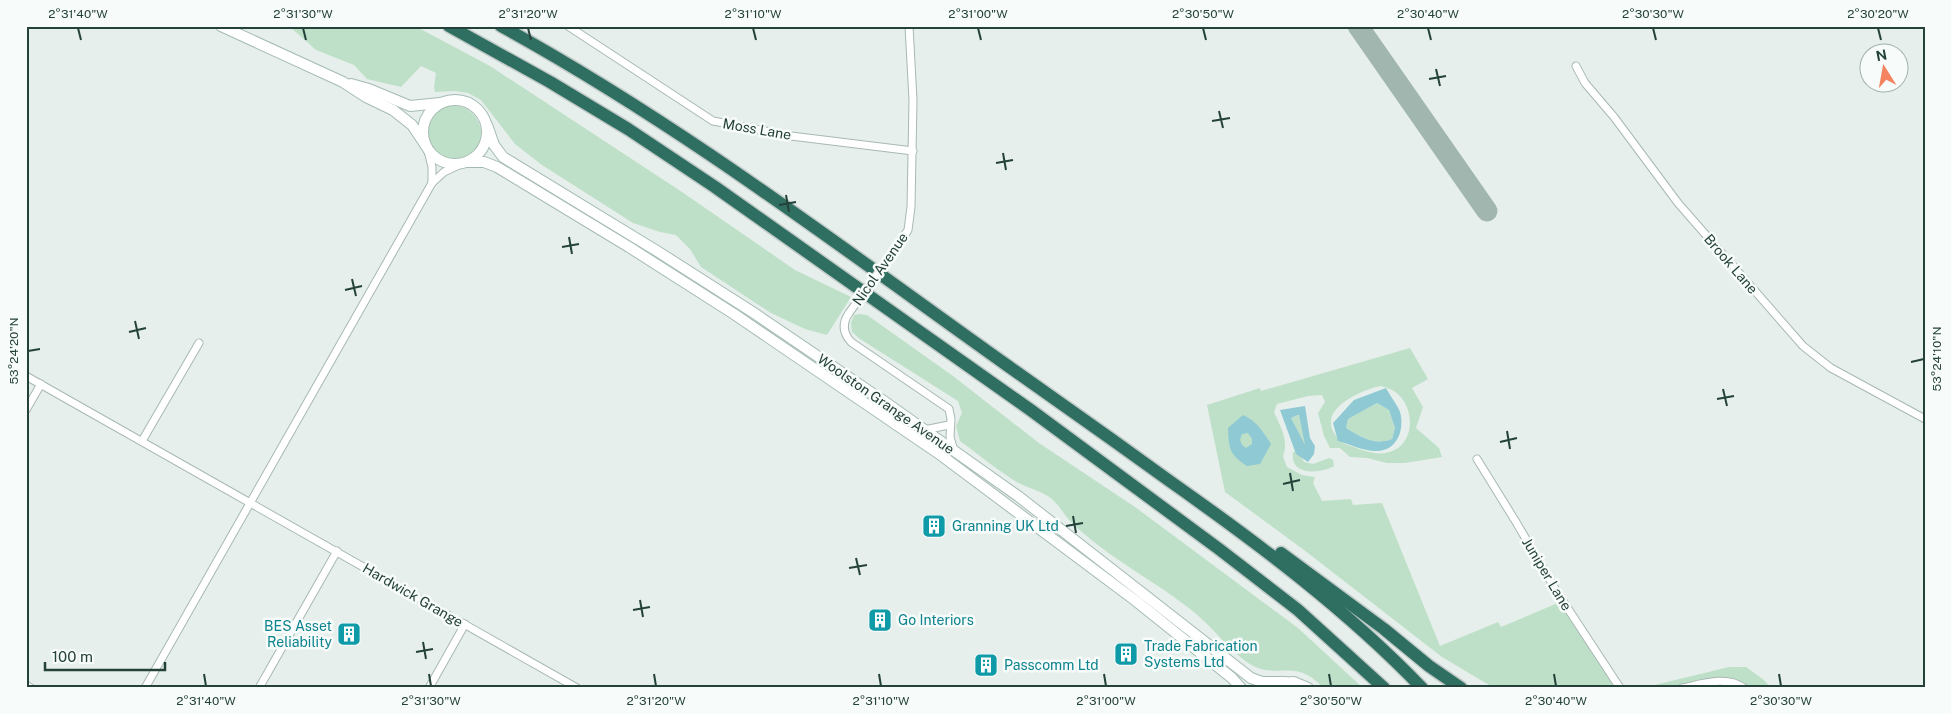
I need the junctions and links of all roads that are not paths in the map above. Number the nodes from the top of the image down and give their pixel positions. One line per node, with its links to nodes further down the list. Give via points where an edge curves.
1 (221, 26): 7 (main road)
2 (449, 26): 38 (highway, via 628,129 1040,417 1298,610)
3 (501, 26): 25 (highway, via 655,117)
4 (568, 26): 11 (street, Moss Lane, via 713,121 791,136)
5 (909, 26): 11 (street, Nicol Avenue)
6 (1576, 66): 18 (street, Brook Lane, via 1585,83 1678,203 1803,346 1831,368)
7 (343, 82): 8 (main road, via 410,106); 10 (main road, via 401,115 412,125)
8 (444, 102): 9 (main road, via 459,100 474,106); 10 (main road, via 428,115 424,125)
9 (487, 125): 12 (main road, via 481,151); 20 (main road, Woolston Grange Avenue, via 494,145 503,157 751,311)
10 (426, 147): 12 (main road, via 441,161); 13 (street, via 432,167)
11 (913, 151): 19 (street, Nicol Avenue, bridge, via 908,230 845,320 844,329 850,342 946,405 951,414)
12 (464, 163): 13 (street, via 444,172); 35 (main road, Woolston Grange Avenue, via 484,162 503,171 629,247 836,382 1077,556 1204,655)
13 (432, 183): 24 (street)
14 (199, 344): 21 (street)
15 (26, 376): 16 (street, Hardwick Grange)
16 (41, 384): 17 (street); 21 (street, Hardwick Grange)
17 (26, 410)
18 (1925, 419)
19 (949, 425): 20 (street); 22 (street, Nicol Avenue)
20 (924, 430): 22 (main road, Woolston Grange Avenue)
21 (142, 440): 24 (street, Hardwick Grange)
22 (954, 451): 28 (main road, Woolston Grange Avenue, via 1018,496 1251,678 1262,682)
23 (1477, 459): 41 (street, Juniper Lane, via 1556,592)
24 (250, 502): 26 (street, Hardwick Grange); 31 (street)
25 (1232, 525): 39 (highway, via 1319,592); 40 (highway, via 1286,556)
26 (337, 552): 27 (street, Hardwick Grange); 32 (street)
27 (465, 624): 33 (street); 34 (street, Hardwick Grange)
28 (1285, 682): 36 (main road); 37 (main road, Woolston Grange Avenue)
29 (26, 685): 30 (street)
30 (31, 688)
31 (145, 688)
32 (260, 688)
33 (429, 688)
34 (576, 688)
35 (1241, 688)
36 (1270, 688)
37 (1308, 688)
38 (1384, 688)
39 (1422, 688)
40 (1461, 688)
41 (1620, 688)
42 (1682, 688): 43 (street, via 1722,681)
43 (1744, 688)

